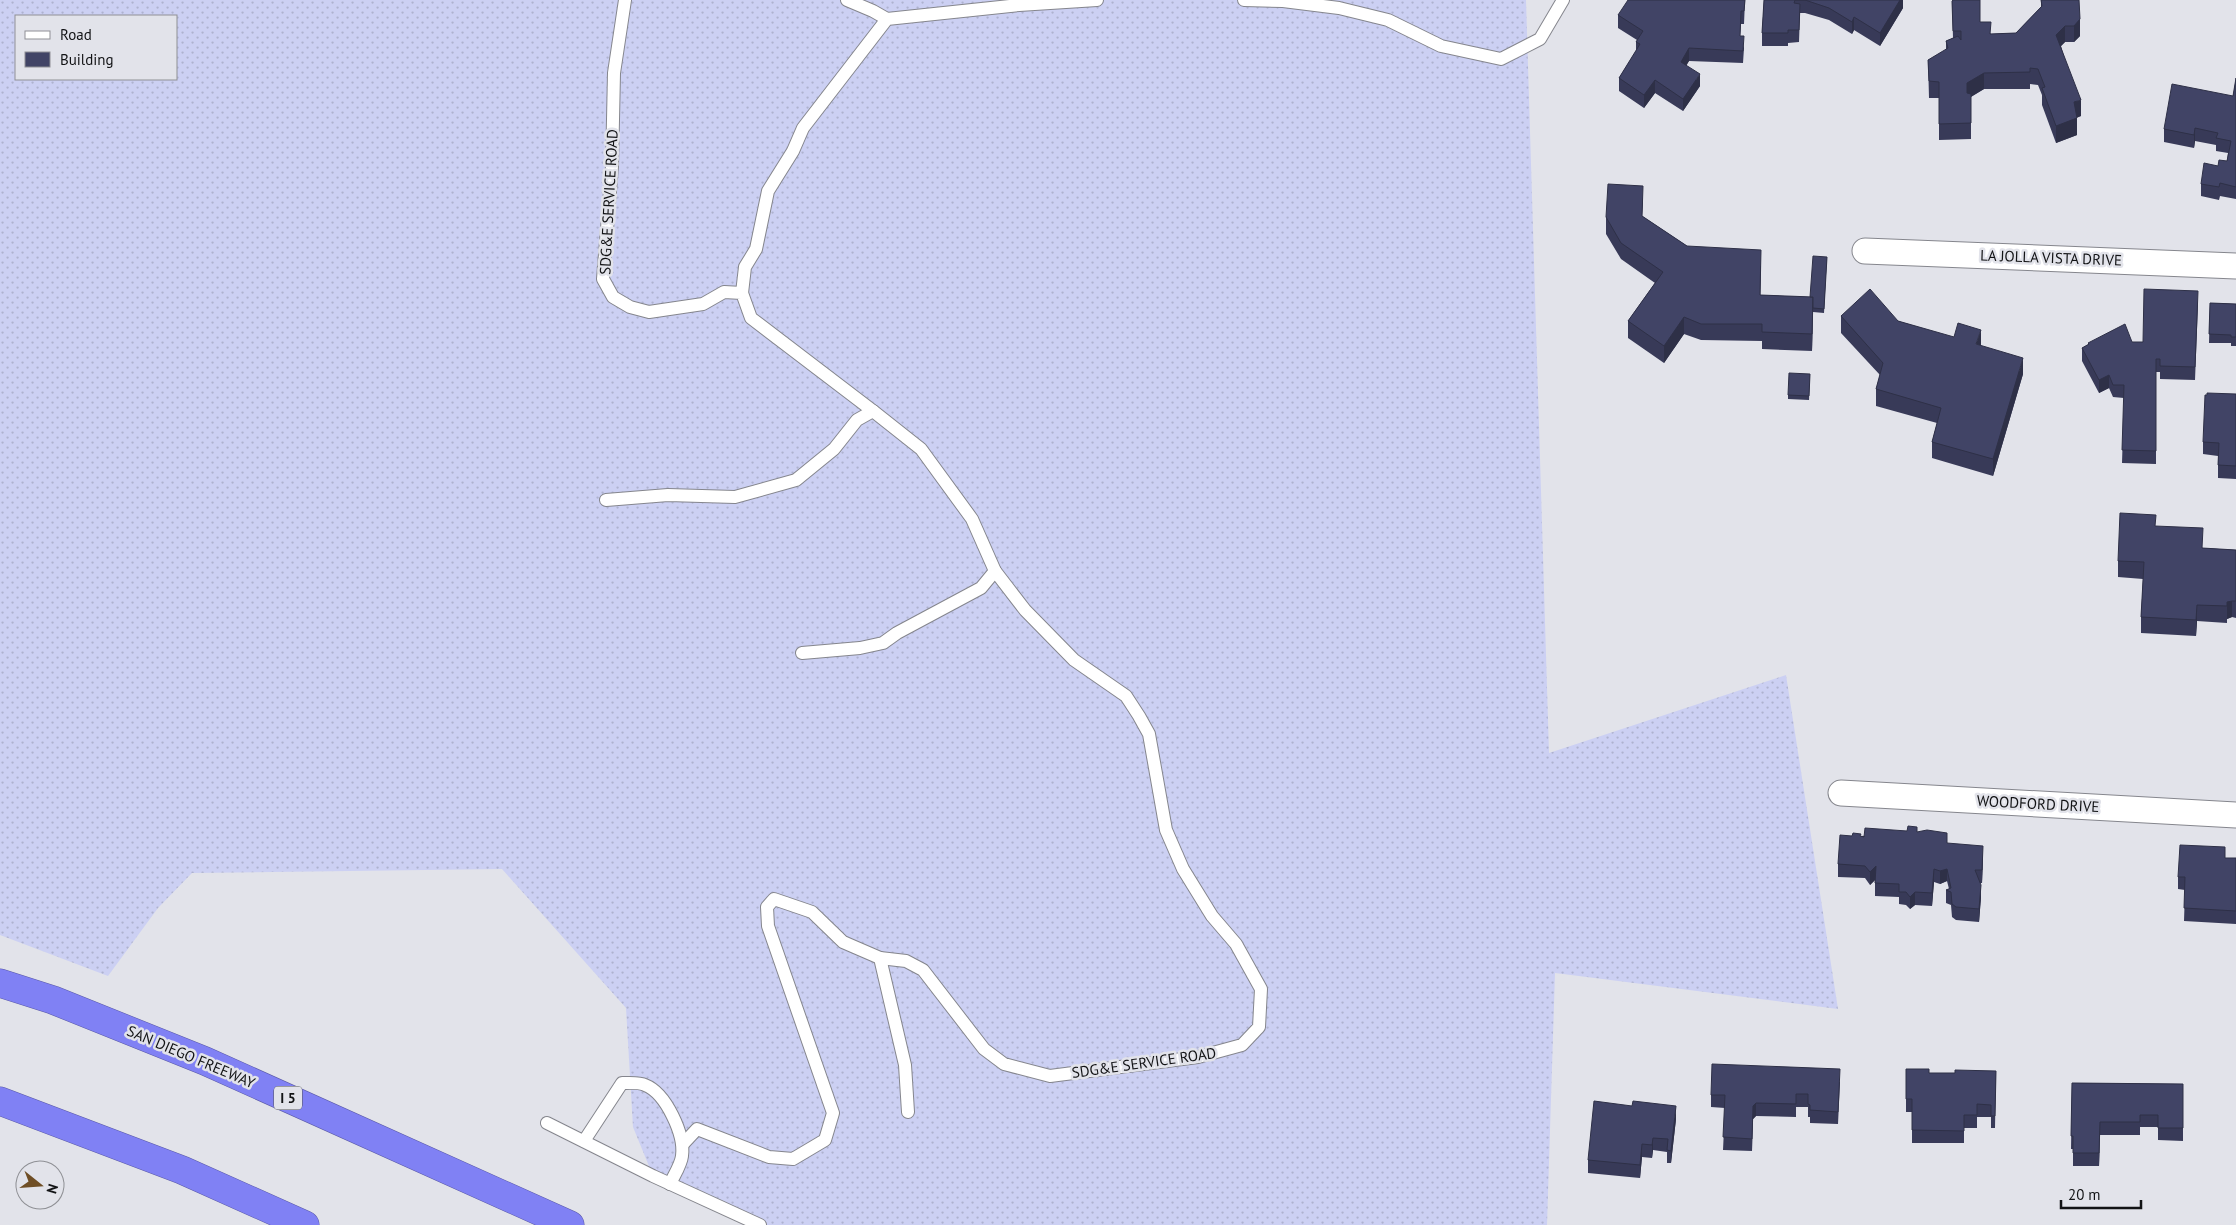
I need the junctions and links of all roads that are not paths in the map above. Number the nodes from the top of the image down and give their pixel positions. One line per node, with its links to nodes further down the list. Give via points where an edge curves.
1 (625, 0): 9 (lane, SDG&E SERVICE ROAD, via 614,73 612,166 602,279 613,297 630,307 649,312 703,304 724,292)
2 (847, 0): 6 (lane)
3 (1097, 0): 6 (lane)
4 (1244, 0): 5 (lane, via 1338,8 1388,20 1441,46 1501,59 1540,39)
5 (1563, 0)
6 (888, 19): 9 (lane, SDG&E SERVICE ROAD, via 803,128 768,191 756,249 746,267)
7 (1865, 250): 8 (street, LA JOLLA VISTA DRIVE)
8 (2236, 266)
9 (742, 293): 10 (lane, SDG&E SERVICE ROAD, via 751,318)
10 (873, 411): 11 (lane, via 857,420 834,449 796,480 736,497 668,495); 12 (lane, SDG&E SERVICE ROAD, via 921,449 972,519)
11 (606, 500)
12 (995, 571): 13 (lane, via 980,588 883,643); 16 (lane, SDG&E SERVICE ROAD, via 1025,610 1074,660 1126,696 1139,716 1149,734 1166,830 1182,869 1212,916 1236,944 1261,989 1259,1027 1242,1045 1220,1053 1050,1076 1004,1064 984,1049 923,970 906,960)
13 (802, 653)
14 (1841, 793): 15 (street, WOODFORD DRIVE)
15 (2236, 815)
16 (880, 958): 19 (lane, via 905,1065); 22 (lane, SDG&E SERVICE ROAD, via 843,942 812,912 774,899 767,907 768,926 833,1114 825,1140 793,1159 769,1157 697,1130)
17 (0, 983): 25 (highway, SAN DIEGO FREEWAY / I 5, via 53,1000 205,1061)
18 (0, 1101): 24 (highway, via 182,1170)
19 (908, 1112)
20 (547, 1122): 21 (lane)
21 (584, 1141): 22 (lane, via 622,1083 645,1085 661,1096 674,1117); 23 (lane)
22 (683, 1144): 23 (lane, via 682,1159)
23 (670, 1184): 26 (lane)
24 (305, 1225)
25 (570, 1225)
26 (760, 1225)

